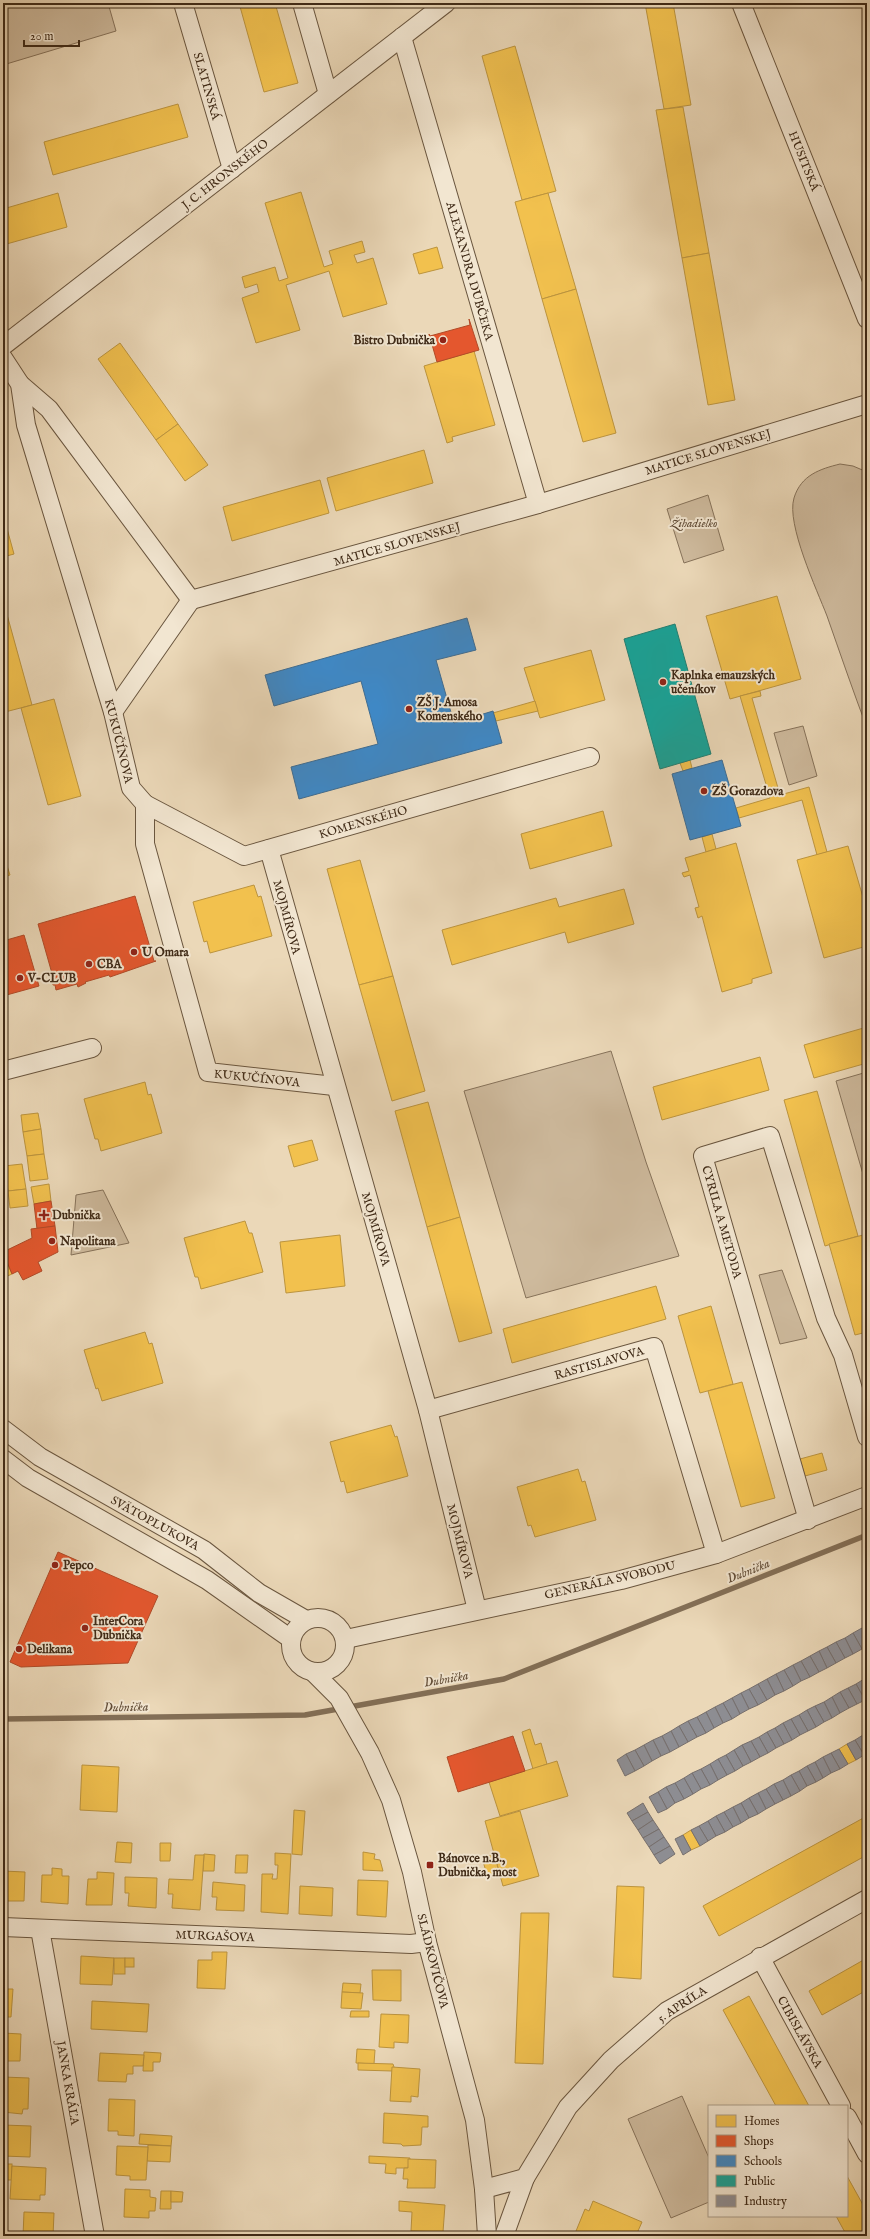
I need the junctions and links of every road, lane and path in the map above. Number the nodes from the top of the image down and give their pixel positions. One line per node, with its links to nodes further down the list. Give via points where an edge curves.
1 (183, 3): 7 (street, SLATINSKÁ)
2 (302, 3): 6 (street)
3 (446, 3): 5 (street, J. C. HRONSKÉHO)
4 (741, 3): 8 (street, HUSITSKÁ)
5 (402, 38): 6 (street, J. C. HRONSKÉHO); 13 (street, ALEXANDRA DUBČEKA)
6 (328, 94): 7 (street, J. C. HRONSKÉHO)
7 (232, 169): 9 (street, J. C. HRONSKÉHO)
8 (867, 319)
9 (3, 346)
10 (3, 358): 11 (street, KUKUČÍNOVA)
11 (20, 384): 14 (street, via 49,409); 15 (street, KUKUČÍNOVA, via 26,425)
12 (867, 404): 13 (street, MATICE SLOVENSKEJ)
13 (538, 504): 14 (street, MATICE SLOVENSKEJ)
14 (191, 600): 15 (street)
15 (113, 712): 17 (street, KUKUČÍNOVA, via 131,788)
16 (590, 757): 18 (street, KOMENSKÉHO)
17 (145, 804): 18 (street, KOMENSKÉHO, via 244,856); 21 (street, KUKUČÍNOVA, via 145,844 208,1072)
18 (269, 849): 21 (street, MOJMÍROVA)
19 (92, 1048): 20 (street)
20 (3, 1071)
21 (334, 1086): 22 (street, MOJMÍROVA)
22 (428, 1410): 28 (street, RASTISLAVOVA, via 654,1347); 29 (street, MOJMÍROVA)
23 (3, 1429): 30 (street, SVÄTOPLUKOVA, via 40,1457 204,1550 259,1593)
24 (867, 1437): 27 (street, CYRILA A METODA, via 843,1354 826,1318 770,1136 703,1156)
25 (3, 1459): 32 (street, SVÄTOPLUKOVA, via 28,1478 207,1580)
26 (867, 1496): 27 (street, GENERÁLA SVOBODU)
27 (808, 1520): 28 (street, GENERÁLA SVOBODU)
28 (716, 1554): 29 (street, GENERÁLA SVOBODU, via 621,1580)
29 (477, 1610): 31 (street, GENERÁLA SVOBODU)
30 (306, 1620): 31 (street, via 324,1618 338,1625); 32 (street, via 296,1628)
31 (346, 1638): 33 (street, via 345,1654)
32 (291, 1639): 34 (street, via 298,1663)
33 (336, 1667): 34 (street); 35 (street, SLÁDKOVIČOVA)
34 (313, 1672): 35 (street, SLÁDKOVIČOVA)
35 (339, 1698): 39 (street, SLÁDKOVIČOVA, via 370,1753 391,1800 412,1872)
36 (867, 1899): 40 (street, 5. APRÍLA)
37 (3, 1927): 38 (street, MURGAŠOVA)
38 (40, 1929): 39 (street, MURGAŠOVA, via 411,1944); 46 (street, JANKA KRÁĽA)
39 (427, 1942): 45 (street, SLÁDKOVIČOVA, via 475,2120)
40 (760, 1957): 41 (street, CIBISLÁVSKA); 44 (street, 5. APRÍLA, via 667,2011 611,2060 568,2107)
41 (840, 2105)
42 (848, 2119): 43 (street)
43 (867, 2154)
44 (525, 2178): 45 (street); 48 (street, 5. APRÍLA)
45 (484, 2189): 47 (street, SLÁDKOVIČOVA)
46 (95, 2236)
47 (487, 2236)
48 (504, 2236)

